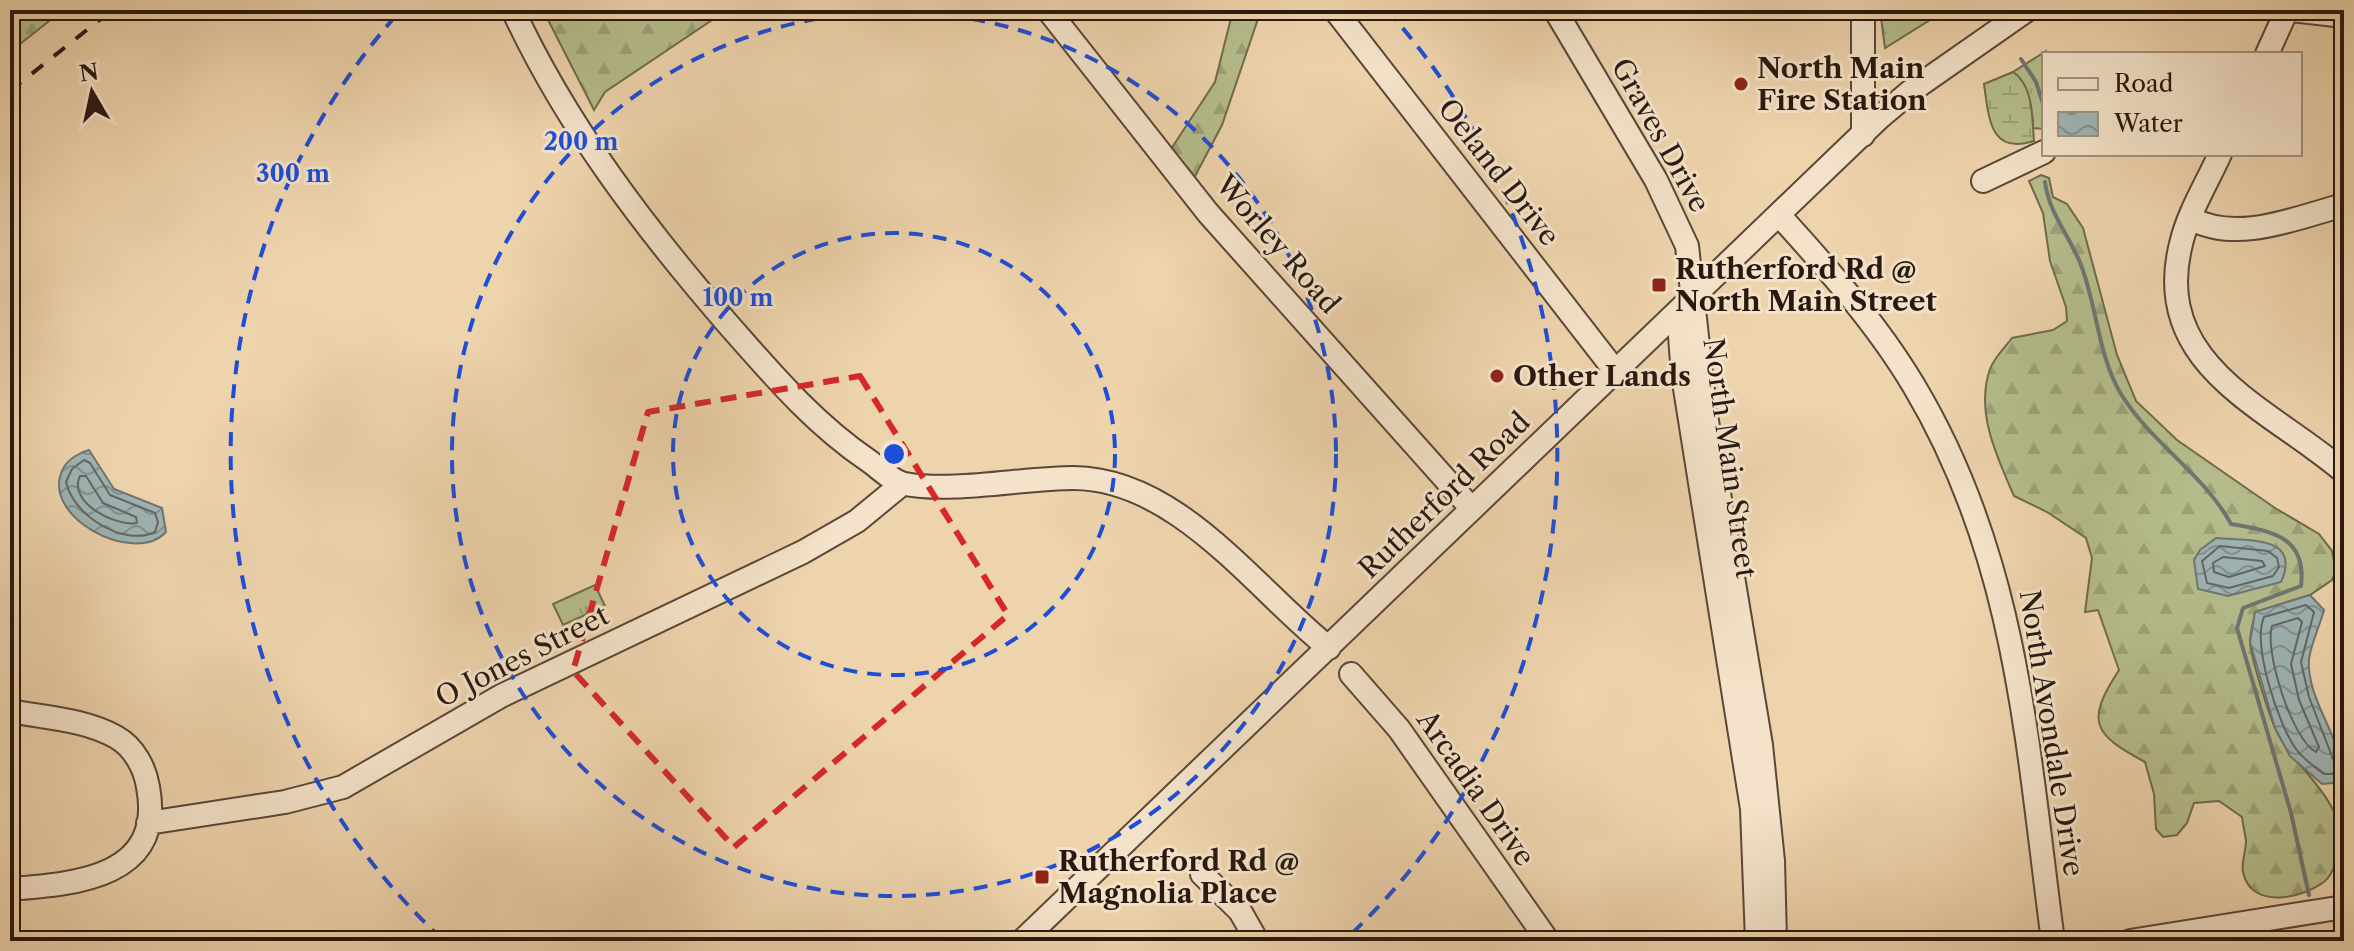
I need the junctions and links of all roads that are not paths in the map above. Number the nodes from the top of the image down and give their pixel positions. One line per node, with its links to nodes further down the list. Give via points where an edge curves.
1 (513, 10): 20 (street, via 601,162 687,277 812,417)
2 (1048, 10): 21 (street, Worley Road, via 1208,213)
3 (1335, 10): 18 (street, Oeland Drive)
4 (1555, 10): 17 (street, Graves Drive, via 1672,211 1687,246)
5 (1863, 10): 10 (street)
6 (2027, 10): 10 (street, Rutherford Road, via 1911,91)
7 (2290, 10): 8 (street); 9 (street)
8 (2344, 16)
9 (2268, 52)
10 (1863, 135): 15 (street, Rutherford Road)
11 (2042, 153): 13 (street)
12 (2219, 156): 16 (street)
13 (1983, 181)
14 (2344, 205): 16 (street, via 2250,230 2207,227)
15 (1779, 215): 17 (street, Rutherford Road); 35 (street, North Avondale Drive, via 1841,284 1900,364 1938,429 1978,517 2020,685)
16 (2190, 218): 19 (street, via 2174,283 2186,331 2214,373 2239,396)
17 (1691, 297): 18 (street, Rutherford Road); 25 (street, North Main Street, via 1680,336 1683,376)
18 (1616, 372): 21 (street, Rutherford Road)
19 (2341, 463)
20 (902, 484): 22 (street, via 1075,478 1131,491 1178,516 1227,552); 26 (street, O Jones Street, via 857,521 803,552 501,696 343,787 285,802)
21 (1472, 509): 22 (street, Rutherford Road)
22 (1329, 648): 30 (street, Rutherford Road)
23 (1351, 674): 32 (street, Arcadia Drive, via 1399,729)
24 (10, 711): 26 (street, via 75,721 121,740 148,784)
25 (1751, 746): 33 (street, North Main Street); 34 (street, North Main Street, via 1773,861)
26 (148, 823): 28 (street, via 136,852 111,872)
27 (1202, 874): 31 (street, via 1240,911)
28 (10, 889)
29 (2344, 907): 36 (street)
30 (1022, 941)
31 (1257, 941)
32 (1548, 941)
33 (1757, 941)
34 (1775, 941)
35 (2053, 941)
36 (2130, 941)

